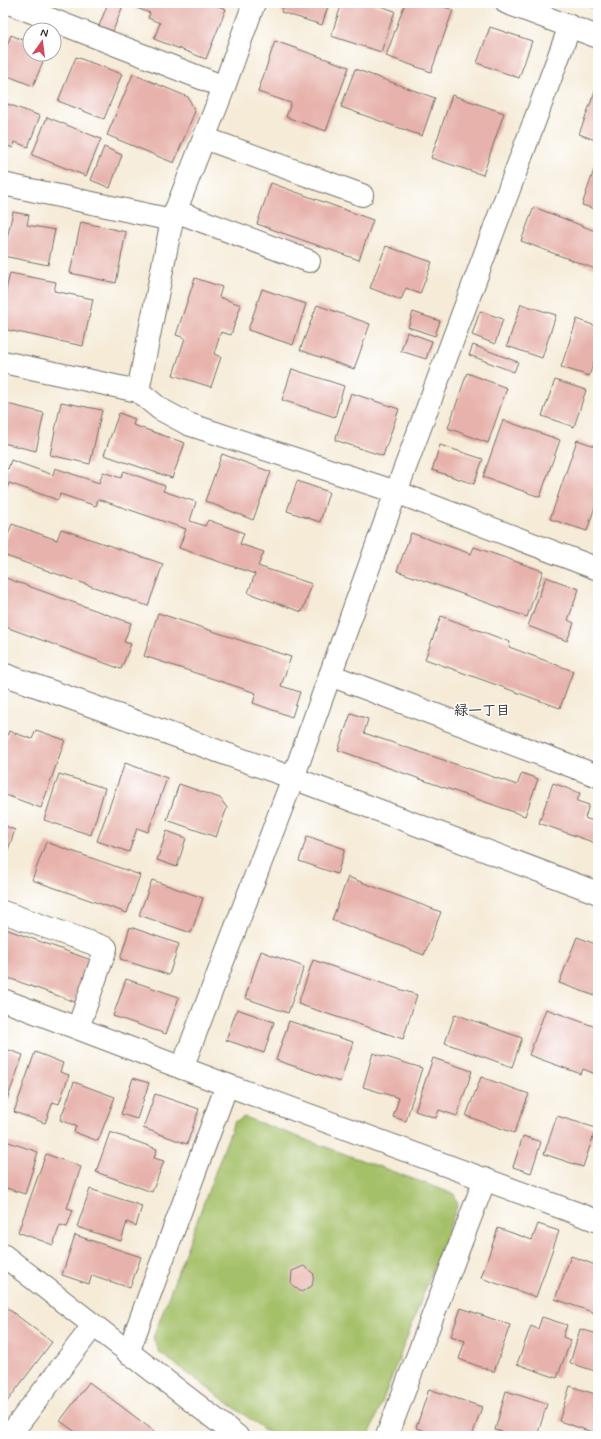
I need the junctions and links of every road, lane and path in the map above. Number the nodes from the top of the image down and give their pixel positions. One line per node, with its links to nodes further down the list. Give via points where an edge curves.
1 (9, 3): 6 (street)
2 (254, 3): 6 (street)
3 (507, 3): 4 (street)
4 (570, 26): 5 (street); 14 (street)
5 (598, 37)
6 (224, 87): 7 (street)
7 (204, 138): 9 (street); 10 (street)
8 (3, 184): 10 (street)
9 (362, 195)
10 (173, 215): 11 (street); 13 (street)
11 (309, 261)
12 (3, 362): 13 (street)
13 (138, 391): 14 (street, via 160,409 188,424)
14 (396, 492): 15 (street); 17 (street)
15 (598, 569)
16 (3, 674): 19 (street)
17 (330, 675): 18 (street); 19 (street)
18 (598, 776)
19 (293, 778): 20 (street); 24 (street)
20 (598, 893)
21 (3, 912): 23 (street, via 106,948)
22 (3, 1000): 23 (street)
23 (78, 1028): 24 (street)
24 (182, 1068): 25 (street)
25 (227, 1085): 26 (street); 30 (street)
26 (484, 1179): 27 (street); 33 (street)
27 (598, 1221)
28 (3, 1256): 29 (street)
29 (93, 1326): 30 (street); 31 (street)
30 (128, 1353): 32 (street)
31 (9, 1436)
32 (237, 1436)
33 (387, 1436)

